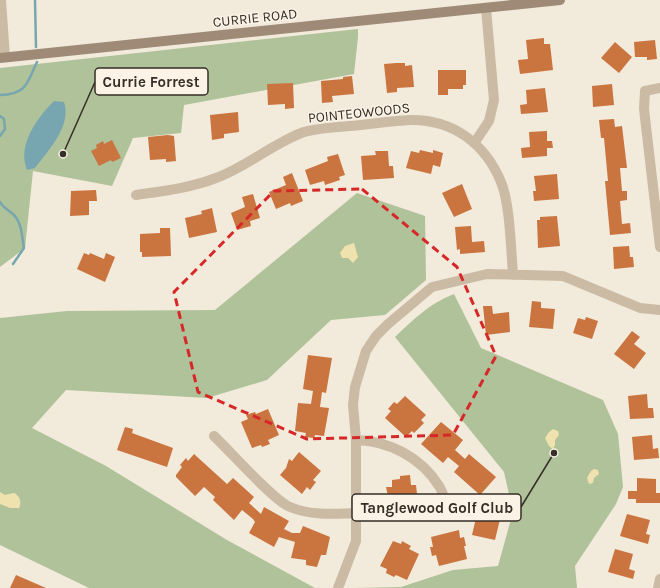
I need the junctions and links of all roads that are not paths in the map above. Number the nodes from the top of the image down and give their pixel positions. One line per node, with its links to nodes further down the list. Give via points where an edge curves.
1 (1, 0): 4 (street)
2 (560, 0): 3 (street, CURRIE ROAD)
3 (486, 8): 4 (street, CURRIE ROAD); 6 (street, via 494,100 489,120)
4 (2, 58)
5 (660, 88): 8 (street, via 645,91 644,109)
6 (475, 142): 7 (street, POINTEOWOODS, via 454,130 424,121 410,120 322,129 304,132 215,179); 9 (street, POINTEOWOODS, via 487,156 502,184)
7 (136, 195)
8 (660, 247)
9 (513, 275): 10 (street, via 563,276 640,308); 12 (street, via 487,274 432,287 376,336 366,350 355,387 353,405)
10 (660, 310)
11 (214, 436): 14 (street, via 289,507 310,513)
12 (356, 440): 13 (street, via 384,443 408,455 425,468 440,486); 14 (street)
13 (447, 506)
14 (356, 513): 16 (street, via 356,541)
15 (660, 579): 17 (street)
16 (338, 588)
17 (658, 588)

